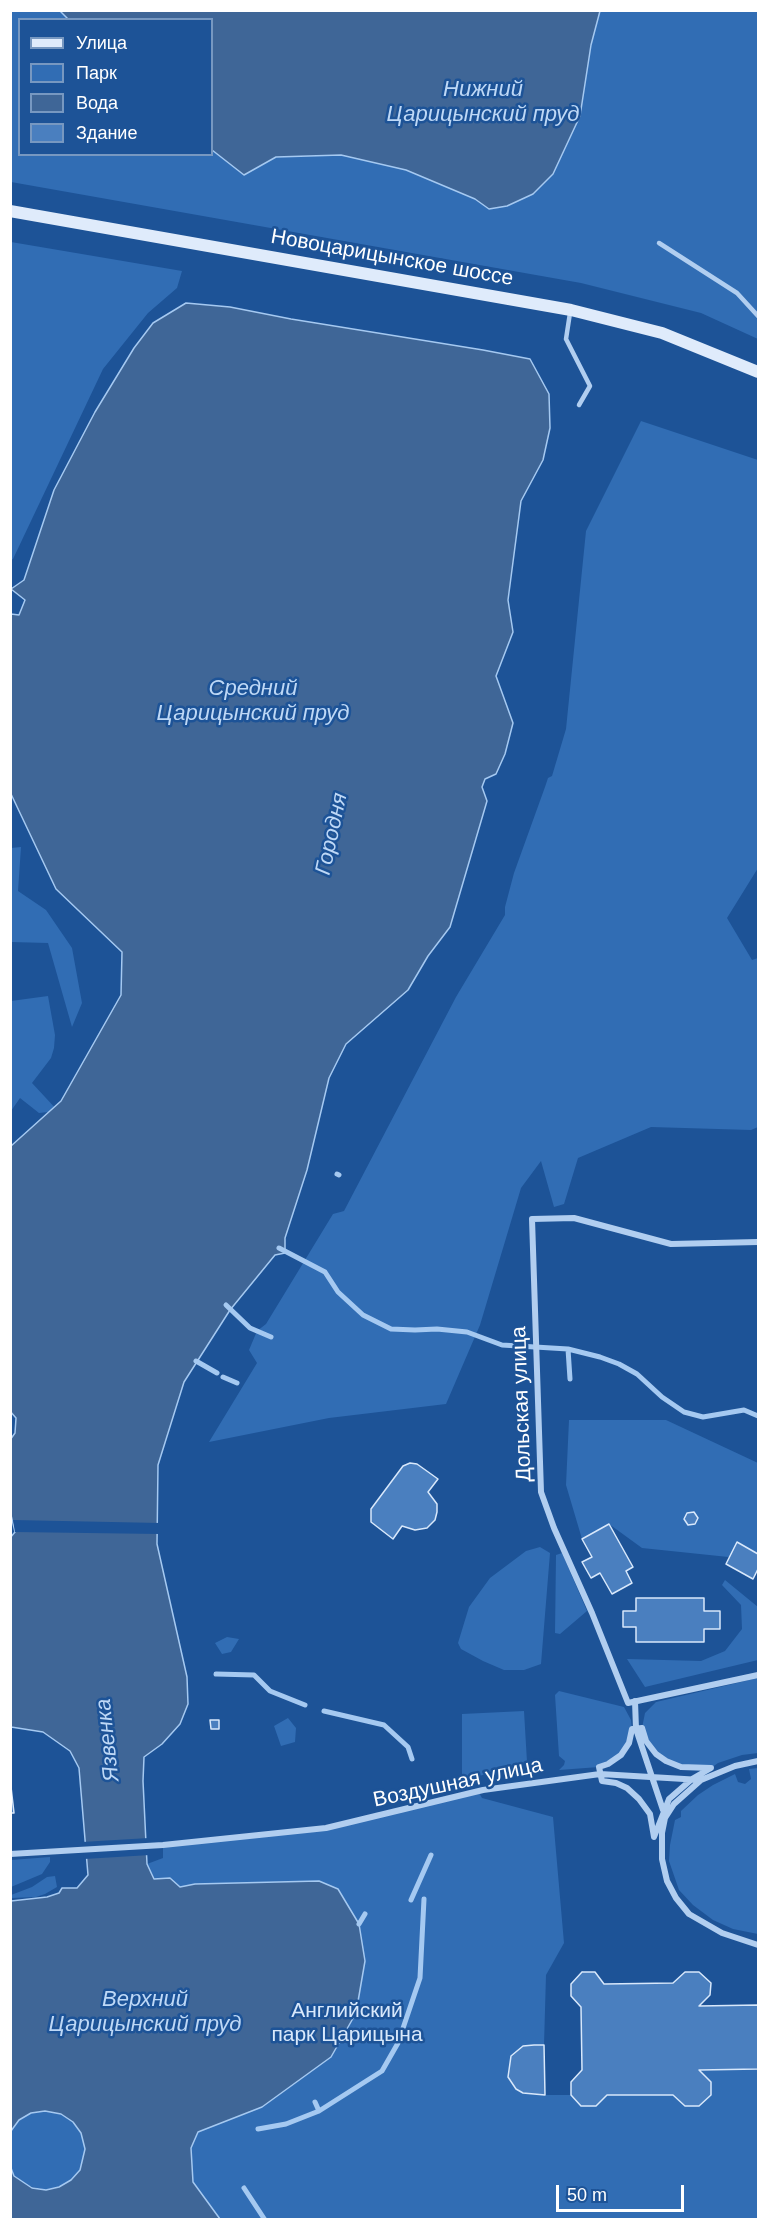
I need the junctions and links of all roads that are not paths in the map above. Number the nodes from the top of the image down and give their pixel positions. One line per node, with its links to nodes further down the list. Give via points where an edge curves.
1 (10, 211): 3 (main road, Новоцарицынское шоссе)
2 (659, 243): 4 (lane, via 737,293)
3 (571, 310): 5 (main road, Новоцарицынское шоссе, via 662,333); 6 (lane, via 566,339 590,386)
4 (759, 316)
5 (759, 372)
6 (579, 405)
7 (759, 1242): 9 (street, Дольская улица, via 672,1244 564,1217 532,1219 542,1492 628,1703)
8 (759, 1674): 9 (street)
9 (635, 1701): 10 (street)
10 (636, 1729): 12 (street, via 632,1729 621,1755 599,1767); 13 (street); 14 (street, via 642,1728 646,1741 666,1761 681,1767 711,1768)
11 (759, 1761): 15 (street, Воздушная улица)
12 (600, 1774): 13 (street, Воздушная улица); 16 (street, via 602,1781 627,1788 639,1799 650,1814 654,1837); 18 (street, Воздушная улица, via 483,1790 326,1828 160,1845)
13 (652, 1777): 14 (street, Воздушная улица); 16 (street)
14 (692, 1779): 15 (street, Воздушная улица); 16 (street, via 669,1799)
15 (701, 1780): 17 (street, via 674,1804)
16 (663, 1810): 17 (street)
17 (665, 1818): 19 (street, via 662,1859 676,1898 689,1914 722,1934)
18 (10, 1854)
19 (759, 1945)

